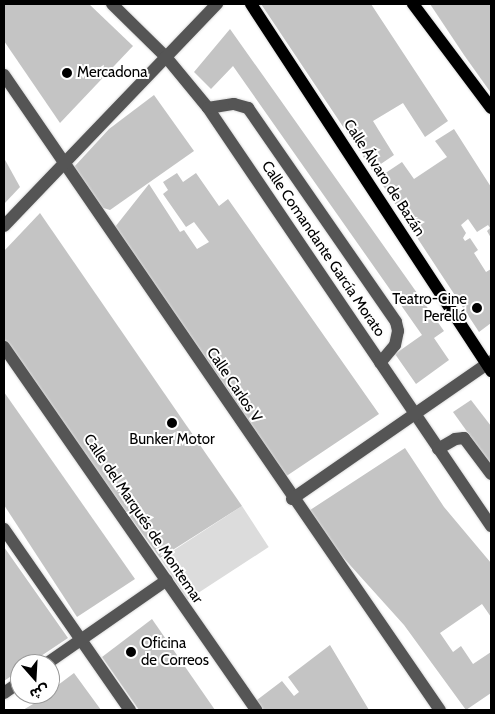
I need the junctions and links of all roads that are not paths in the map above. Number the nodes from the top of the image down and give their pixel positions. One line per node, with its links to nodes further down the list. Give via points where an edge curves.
1 (112, 4): 5 (street, Calle Comandante García Morato)
2 (217, 4): 5 (street)
3 (251, 4): 13 (main road, Calle Álvaro de Bazán)
4 (413, 4): 8 (main road)
5 (166, 57): 7 (street, Calle Comandante García Morato); 9 (street)
6 (4, 75): 9 (street, Calle Carlos V)
7 (208, 108): 12 (street, Calle Comandante García Morato); 12 (street, via 234,104 248,108 396,322 396,345)
8 (491, 108)
9 (64, 164): 10 (street); 17 (street, Calle Carlos V)
10 (4, 226)
11 (4, 347): 20 (street, Calle del Marqués de Montemar)
12 (380, 363): 14 (street, Calle Comandante García Morato)
13 (490, 366): 14 (street)
14 (414, 414): 15 (street, Calle Comandante García Morato); 17 (street)
15 (438, 449): 16 (street, via 455,439 464,438); 18 (street, Calle Comandante García Morato)
16 (491, 474)
17 (292, 499): 25 (street, Calle Carlos V)
18 (491, 526)
19 (4, 528): 21 (street)
20 (167, 580): 21 (street); 24 (street, Calle del Marqués de Montemar)
21 (81, 640): 22 (street); 23 (street)
22 (60, 654)
23 (130, 710)
24 (256, 710)
25 (440, 710)

